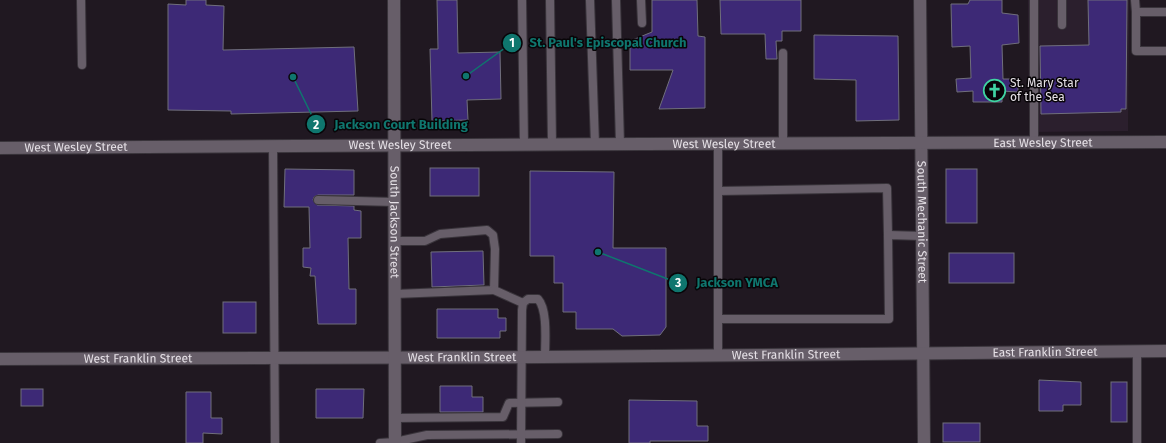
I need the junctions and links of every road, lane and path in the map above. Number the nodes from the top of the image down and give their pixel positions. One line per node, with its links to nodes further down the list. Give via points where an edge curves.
1 (81, 0): 18 (lane)
2 (394, 0): 28 (street, South Jackson Street)
3 (522, 0): 22 (lane)
4 (550, 0): 23 (lane)
5 (590, 0): 24 (lane)
6 (616, 0): 25 (lane)
7 (641, 0): 14 (lane)
8 (920, 0): 27 (street, South Mechanic Street)
9 (1034, 0): 21 (lane)
10 (1062, 0): 15 (lane)
11 (1135, 0): 12 (lane)
12 (1136, 12): 13 (lane); 16 (lane, via 1136,51)
13 (1166, 12)
14 (642, 23)
15 (1062, 25)
16 (1166, 51)
17 (784, 53): 26 (lane)
18 (82, 65)
19 (1166, 142): 21 (street, East Wesley Street)
20 (718, 143): 25 (street, West Wesley Street); 26 (street, West Wesley Street); 31 (lane)
21 (1034, 143): 27 (street, East Wesley Street)
22 (524, 144): 23 (street, West Wesley Street); 28 (street, West Wesley Street)
23 (552, 144): 24 (street, West Wesley Street)
24 (595, 144): 25 (street, West Wesley Street)
25 (620, 144)
26 (783, 144): 27 (street, West Wesley Street)
27 (921, 144): 35 (street, South Mechanic Street)
28 (395, 145): 29 (street, West Wesley Street); 33 (street, South Jackson Street)
29 (273, 146): 30 (street, West Wesley Street); 47 (lane)
30 (0, 148)
31 (718, 190): 34 (lane, via 887,188); 40 (lane)
32 (318, 200): 33 (lane)
33 (395, 202): 36 (street, South Jackson Street)
34 (888, 235): 35 (lane); 40 (lane, via 889,319)
35 (923, 236): 43 (street, South Mechanic Street)
36 (394, 241): 37 (lane, via 425,241 440,234 487,230 493,235 495,249); 38 (street, South Jackson Street)
37 (494, 290): 38 (lane); 39 (lane)
38 (395, 294): 45 (street, South Jackson Street)
39 (523, 303): 46 (lane); 48 (lane, via 528,299 538,299 541,302 544,311)
40 (718, 319): 44 (lane)
41 (1137, 351): 42 (street, East Franklin Street); 43 (street, East Franklin Street); 60 (lane)
42 (1166, 351)
43 (924, 354): 44 (street, West Franklin Street); 59 (street, South Mechanic Street)
44 (718, 356): 48 (street, West Franklin Street)
45 (395, 357): 46 (street, West Franklin Street); 47 (street, West Franklin Street); 52 (street, South Jackson Street)
46 (522, 357): 48 (street, West Franklin Street); 51 (lane)
47 (275, 358): 49 (street, West Franklin Street); 56 (lane)
48 (545, 358)
49 (0, 359)
50 (558, 402): 51 (lane)
51 (521, 403): 52 (lane, via 509,403 503,417); 53 (lane)
52 (395, 418): 55 (street, South Jackson Street)
53 (521, 433): 54 (lane); 55 (lane, via 427,435); 58 (lane)
54 (558, 434)
55 (395, 442): 57 (lane)
56 (275, 443)
57 (380, 443)
58 (521, 443)
59 (924, 443)
60 (1138, 443)

